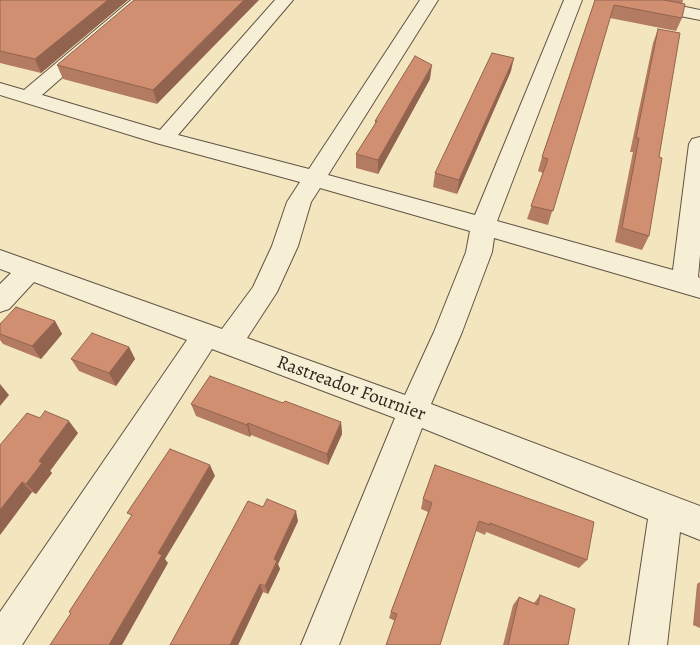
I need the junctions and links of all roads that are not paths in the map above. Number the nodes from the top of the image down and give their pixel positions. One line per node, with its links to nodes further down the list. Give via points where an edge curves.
1 (141, 0): 7 (street)
2 (284, 0): 8 (street)
3 (430, 0): 10 (street)
4 (573, 0): 11 (street)
5 (627, 0): 6 (street)
6 (700, 15)
7 (10, 96): 8 (street)
8 (164, 138): 10 (street)
9 (700, 144): 14 (street)
10 (313, 178): 11 (street); 16 (street, via 299,202 285,246 264,292)
11 (483, 226): 14 (street); 17 (street, via 479,252)
12 (0, 259): 13 (street, Rastreador Fournier)
13 (29, 270): 15 (street); 16 (street, Rastreador Fournier)
14 (692, 286)
15 (0, 302)
16 (217, 339): 17 (street, Rastreador Fournier); 20 (street)
17 (413, 411): 18 (street, Rastreador Fournier); 21 (street)
18 (666, 511): 19 (street, Rastreador Fournier); 22 (street)
19 (700, 523)
20 (0, 645)
21 (320, 645)
22 (648, 645)

